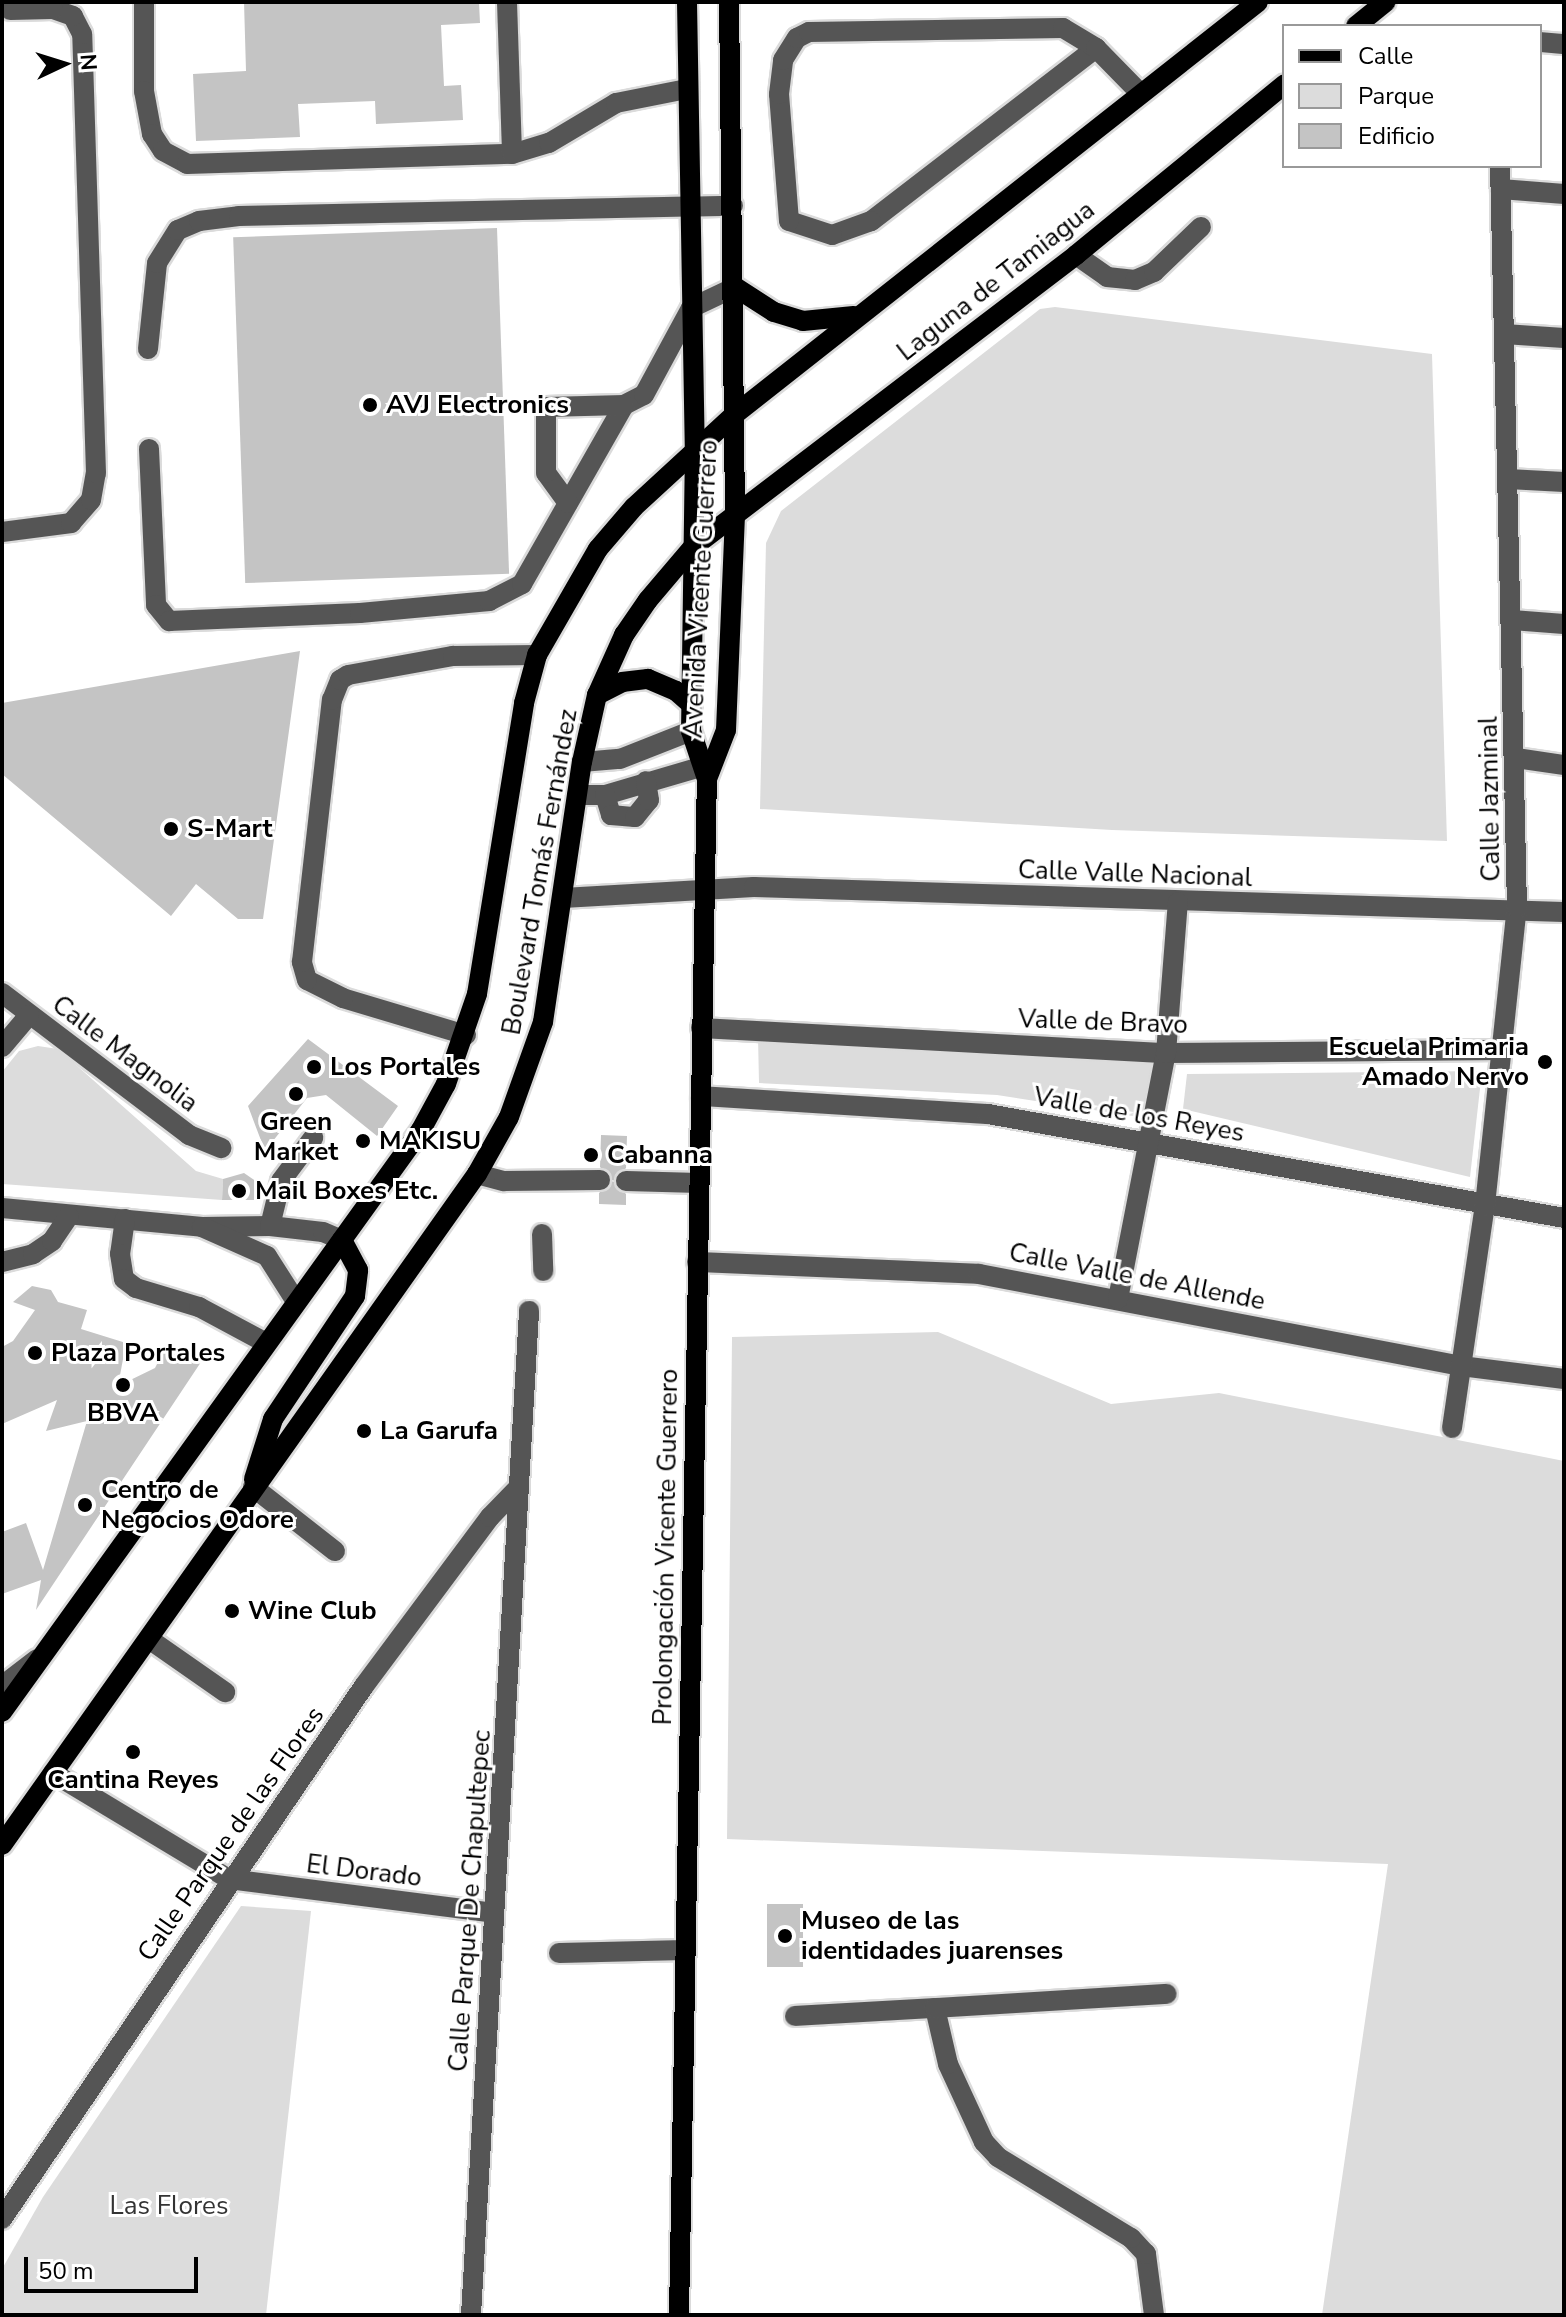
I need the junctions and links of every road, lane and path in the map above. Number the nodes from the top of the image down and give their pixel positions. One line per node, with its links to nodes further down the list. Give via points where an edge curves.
1 (144, 2): 15 (street, via 148,116 152,134 174,159 234,166)
2 (507, 2): 15 (street)
3 (687, 2): 13 (main road, Avenida Vicente Guerrero)
4 (729, 2): 19 (main road, Avenida Vicente Guerrero)
5 (1258, 2): 14 (main road)
6 (1386, 2): 8 (main road)
7 (10, 10): 37 (street, via 63,12 73,16 82,34 96,473 91,500 71,523)
8 (1358, 24)
9 (1542, 42): 10 (street)
10 (1564, 44)
11 (1096, 48): 11 (street, via 1073,32 1040,26 845,28 797,38 783,60 779,94 789,221 832,235 871,221); 14 (street)
12 (1282, 87): 22 (main road, Laguna de Tamiagua)
13 (687, 89): 15 (street, via 616,103 549,143); 20 (main road, Avenida Vicente Guerrero)
14 (1141, 94): 25 (main road)
15 (512, 154)
16 (1500, 168): 17 (street, Calle Jazminal)
17 (1501, 189): 18 (street); 26 (street, Calle Jazminal)
18 (1564, 194)
19 (733, 206): 20 (street); 23 (main road, Avenida Vicente Guerrero)
20 (687, 207): 24 (main road, Avenida Vicente Guerrero); 28 (street, via 199,221 178,230 157,263)
21 (1201, 227): 22 (street, via 1154,272 1135,280 1107,277)
22 (1076, 255): 36 (main road, Laguna de Tamiagua)
23 (735, 287): 24 (street); 25 (main road, via 774,312 803,321); 30 (main road, Avenida Vicente Guerrero)
24 (691, 308): 29 (street, via 644,395); 31 (main road, Avenida Vicente Guerrero)
25 (858, 316): 30 (main road)
26 (1504, 334): 27 (street); 33 (street, Calle Jazminal)
27 (1564, 338)
28 (148, 349)
29 (624, 405): 35 (street); 35 (street, via 546,407 546,473)
30 (734, 415): 31 (main road, Boulevard Tomás Fernández); 36 (main road, Avenida Vicente Guerrero)
31 (695, 447): 38 (main road, Avenida Vicente Guerrero); 41 (main road, Boulevard Tomás Fernández, via 598,549)
32 (149, 449): 35 (street, via 156,605 169,621 489,601 522,584)
33 (1508, 479): 34 (street); 39 (street, Calle Jazminal)
34 (1564, 482)
35 (568, 503)
36 (735, 513): 38 (main road, Boulevard Tomás Fernández); 48 (main road, Avenida Vicente Guerrero, via 726,730)
37 (2, 532)
38 (693, 547): 42 (main road, Boulevard Tomás Fernández, via 624,635); 43 (main road, Avenida Vicente Guerrero)
39 (1512, 620): 40 (street); 45 (street, Calle Jazminal)
40 (1564, 624)
41 (537, 655): 60 (main road, Boulevard Tomás Fernández); 60 (street, via 453,656 348,675 340,680 332,700 302,962 307,980 343,998)
42 (597, 695): 43 (main road, via 622,682 648,679); 46 (main road, Boulevard Tomás Fernández)
43 (691, 704): 44 (main road, Avenida Vicente Guerrero)
44 (691, 731): 46 (street, via 620,759); 48 (main road, Avenida Vicente Guerrero)
45 (1516, 758): 47 (street); 55 (street, Calle Jazminal)
46 (582, 762): 50 (main road, Boulevard Tomás Fernández)
47 (1564, 765)
48 (703, 773): 49 (street); 52 (main road, Prolongación Vicente Guerrero)
49 (646, 781): 51 (street); 51 (street, via 649,800 635,817 611,815)
50 (577, 795): 51 (street); 53 (main road, Boulevard Tomás Fernández)
51 (605, 795)
52 (704, 892): 53 (street, Calle Valle Nacional); 54 (street, Calle Valle Nacional, via 754,887); 59 (main road, Prolongación Vicente Guerrero)
53 (563, 898): 68 (main road, Boulevard Tomás Fernández, via 531,1065)
54 (1178, 902): 55 (street, Calle Valle Nacional); 63 (street)
55 (1517, 908): 56 (street, Calle Valle Nacional); 62 (street, Calle Jazminal)
56 (1564, 912)
57 (2, 993): 58 (street, Calle Magnolia)
58 (29, 1015): 61 (street); 67 (street, Calle Magnolia, via 189,1135)
59 (701, 1028): 63 (street, Valle de Bravo); 64 (main road, Prolongación Vicente Guerrero)
60 (466, 1035): 80 (main road, Boulevard Tomás Fernández, via 421,1130)
61 (2, 1047)
62 (1503, 1050): 63 (street, Valle de Bravo); 72 (street, Calle Jazminal)
63 (1166, 1053): 66 (street)
64 (701, 1096): 66 (street, Valle de los Reyes, via 988,1114); 71 (main road, Prolongación Vicente Guerrero)
65 (313, 1138): 77 (street, via 281,1181)
66 (1150, 1141): 72 (street, Valle de los Reyes); 84 (street)
67 (221, 1148)
68 (477, 1174): 69 (street, via 504,1181); 91 (main road, Boulevard Tomás Fernández)
69 (600, 1180)
70 (626, 1181): 71 (street)
71 (699, 1183): 82 (main road, Prolongación Vicente Guerrero)
72 (1485, 1205): 75 (street, Valle de los Reyes); 88 (street, Calle Jazminal)
73 (2, 1208): 74 (street)
74 (69, 1216): 76 (street); 81 (street, via 52,1241 33,1254)
75 (1564, 1218)
76 (125, 1219): 78 (street); 87 (street, via 120,1254 124,1279 136,1288 199,1307)
77 (270, 1226): 78 (street); 80 (street, via 323,1232)
78 (202, 1227): 85 (street, via 267,1256)
79 (542, 1234): 83 (street)
80 (342, 1240): 85 (main road, Boulevard Tomás Fernández); 91 (main road, via 358,1270 355,1296 273,1419)
81 (2, 1262)
82 (697, 1262): 84 (street, Calle Valle de Allende, via 924,1269); 103 (main road, Prolongación Vicente Guerrero)
83 (543, 1271)
84 (1118, 1299): 88 (street, Calle Valle de Allende)
85 (295, 1300): 87 (main road, Boulevard Tomás Fernández)
86 (529, 1311): 92 (street, Calle Parque De Chapultepec)
87 (266, 1343): 95 (main road, Boulevard Tomás Fernández)
88 (1461, 1366): 89 (street, Calle Valle de Allende); 90 (street, Calle Jazminal)
89 (1564, 1379)
90 (1452, 1428)
91 (253, 1487): 93 (street); 94 (main road, Boulevard Tomás Fernández)
92 (516, 1490): 101 (street, Calle Parque de las Flores, via 364,1686); 102 (street, Calle Parque De Chapultepec)
93 (335, 1551)
94 (149, 1639): 97 (street); 99 (main road, Boulevard Tomás Fernández)
95 (47, 1652): 96 (street); 98 (main road, Boulevard Tomás Fernández)
96 (2, 1686)
97 (225, 1692)
98 (2, 1712)
99 (53, 1773): 100 (main road, Boulevard Tomás Fernández); 101 (street)
100 (2, 1845)
101 (229, 1879): 102 (street, El Dorado); 108 (street, Calle Parque de las Flores)
102 (494, 1913): 109 (street, Calle Parque De Chapultepec)
103 (685, 1950): 104 (street); 110 (main road, Prolongación Vicente Guerrero)
104 (559, 1953)
105 (1167, 1994): 106 (street)
106 (935, 2008): 107 (street); 111 (street, via 948,2064 984,2142 998,2157 1131,2238 1146,2254)
107 (795, 2016)
108 (2, 2219)
109 (471, 2315)
110 (679, 2315)
111 (1154, 2315)

